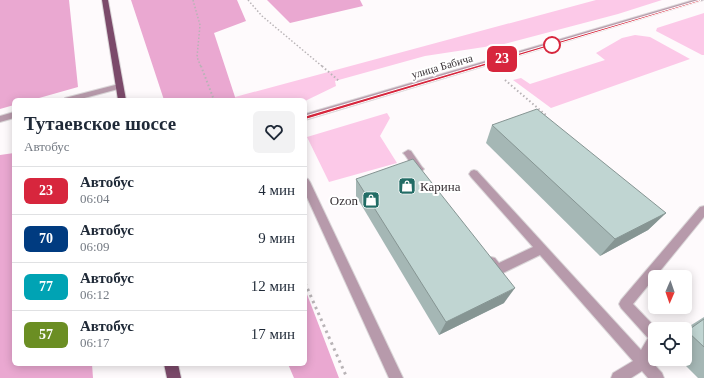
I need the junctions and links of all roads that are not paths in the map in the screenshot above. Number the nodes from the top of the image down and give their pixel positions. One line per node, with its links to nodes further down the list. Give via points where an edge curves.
1 (105, 0): 3 (main road)
2 (700, 0): 7 (street, улица Бабича)
3 (119, 86): 4 (street); 5 (main road)
4 (75, 98)
5 (122, 98)
6 (12, 116): 8 (street)
7 (307, 116)
8 (0, 119)
9 (408, 153): 11 (street)
10 (474, 174): 14 (street)
11 (427, 179)
12 (307, 186): 21 (street)
13 (704, 210): 16 (street, via 626,304)
14 (541, 249): 15 (street, via 497,270); 18 (street)
15 (483, 252)
16 (648, 329)
17 (648, 350): 18 (street)
18 (642, 362): 22 (street); 23 (street)
19 (171, 366): 20 (main road)
20 (174, 378)
21 (396, 378)
22 (618, 378)
23 (657, 378)

